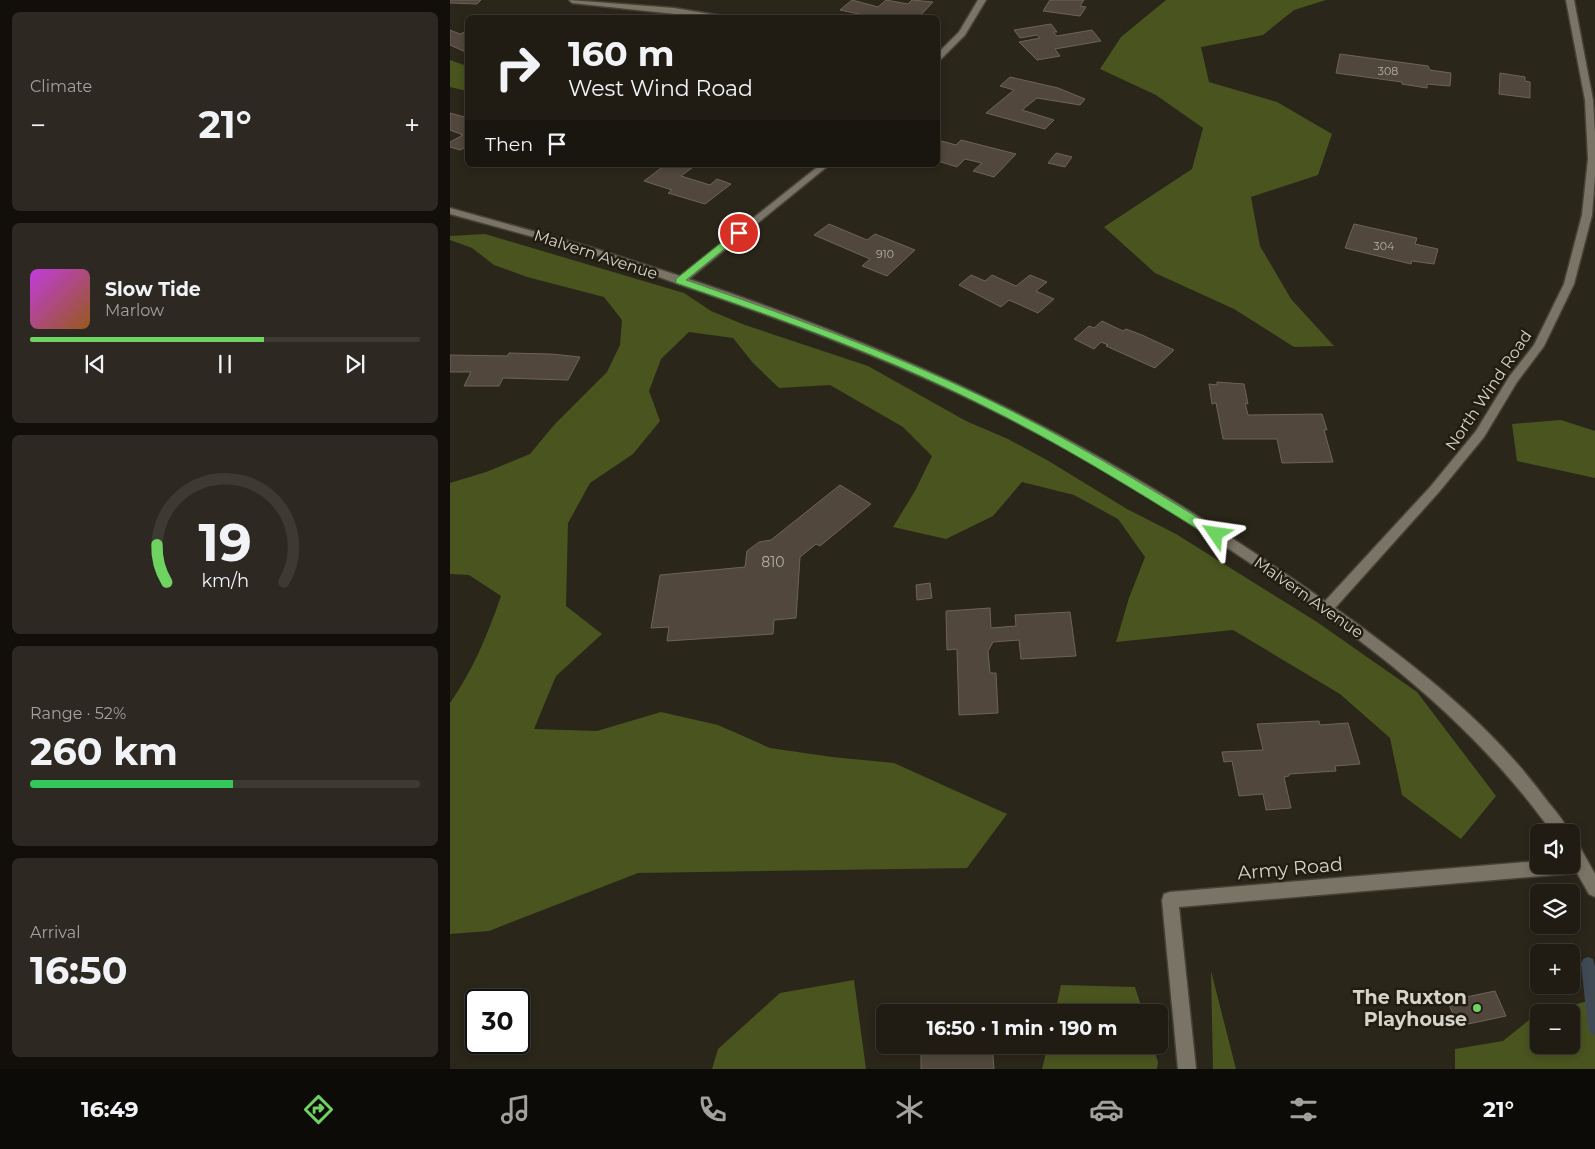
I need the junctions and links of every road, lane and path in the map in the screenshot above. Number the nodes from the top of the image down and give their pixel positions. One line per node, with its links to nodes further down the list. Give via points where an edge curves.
1 (982, 0): 5 (street, via 962,33)
2 (1570, 0): 6 (street, North Wind Road)
3 (572, 1): 4 (street)
4 (710, 15)
5 (940, 55)
6 (1592, 100): 10 (street, North Wind Road, via 1592,160 1587,215 1569,284 1539,346 1513,380 1480,434)
7 (822, 167): 9 (street)
8 (450, 211): 9 (street, Malvern Avenue, via 609,256)
9 (680, 281): 10 (street, Malvern Avenue, via 852,343 979,399 1161,500)
10 (1326, 608): 11 (street, Malvern Avenue, via 1389,654 1472,728 1543,805)
11 (1556, 824)
12 (1580, 860): 13 (street)
13 (1583, 864): 14 (street); 15 (street, Army Road, via 1170,900)
14 (1595, 889)
15 (1187, 1069)

